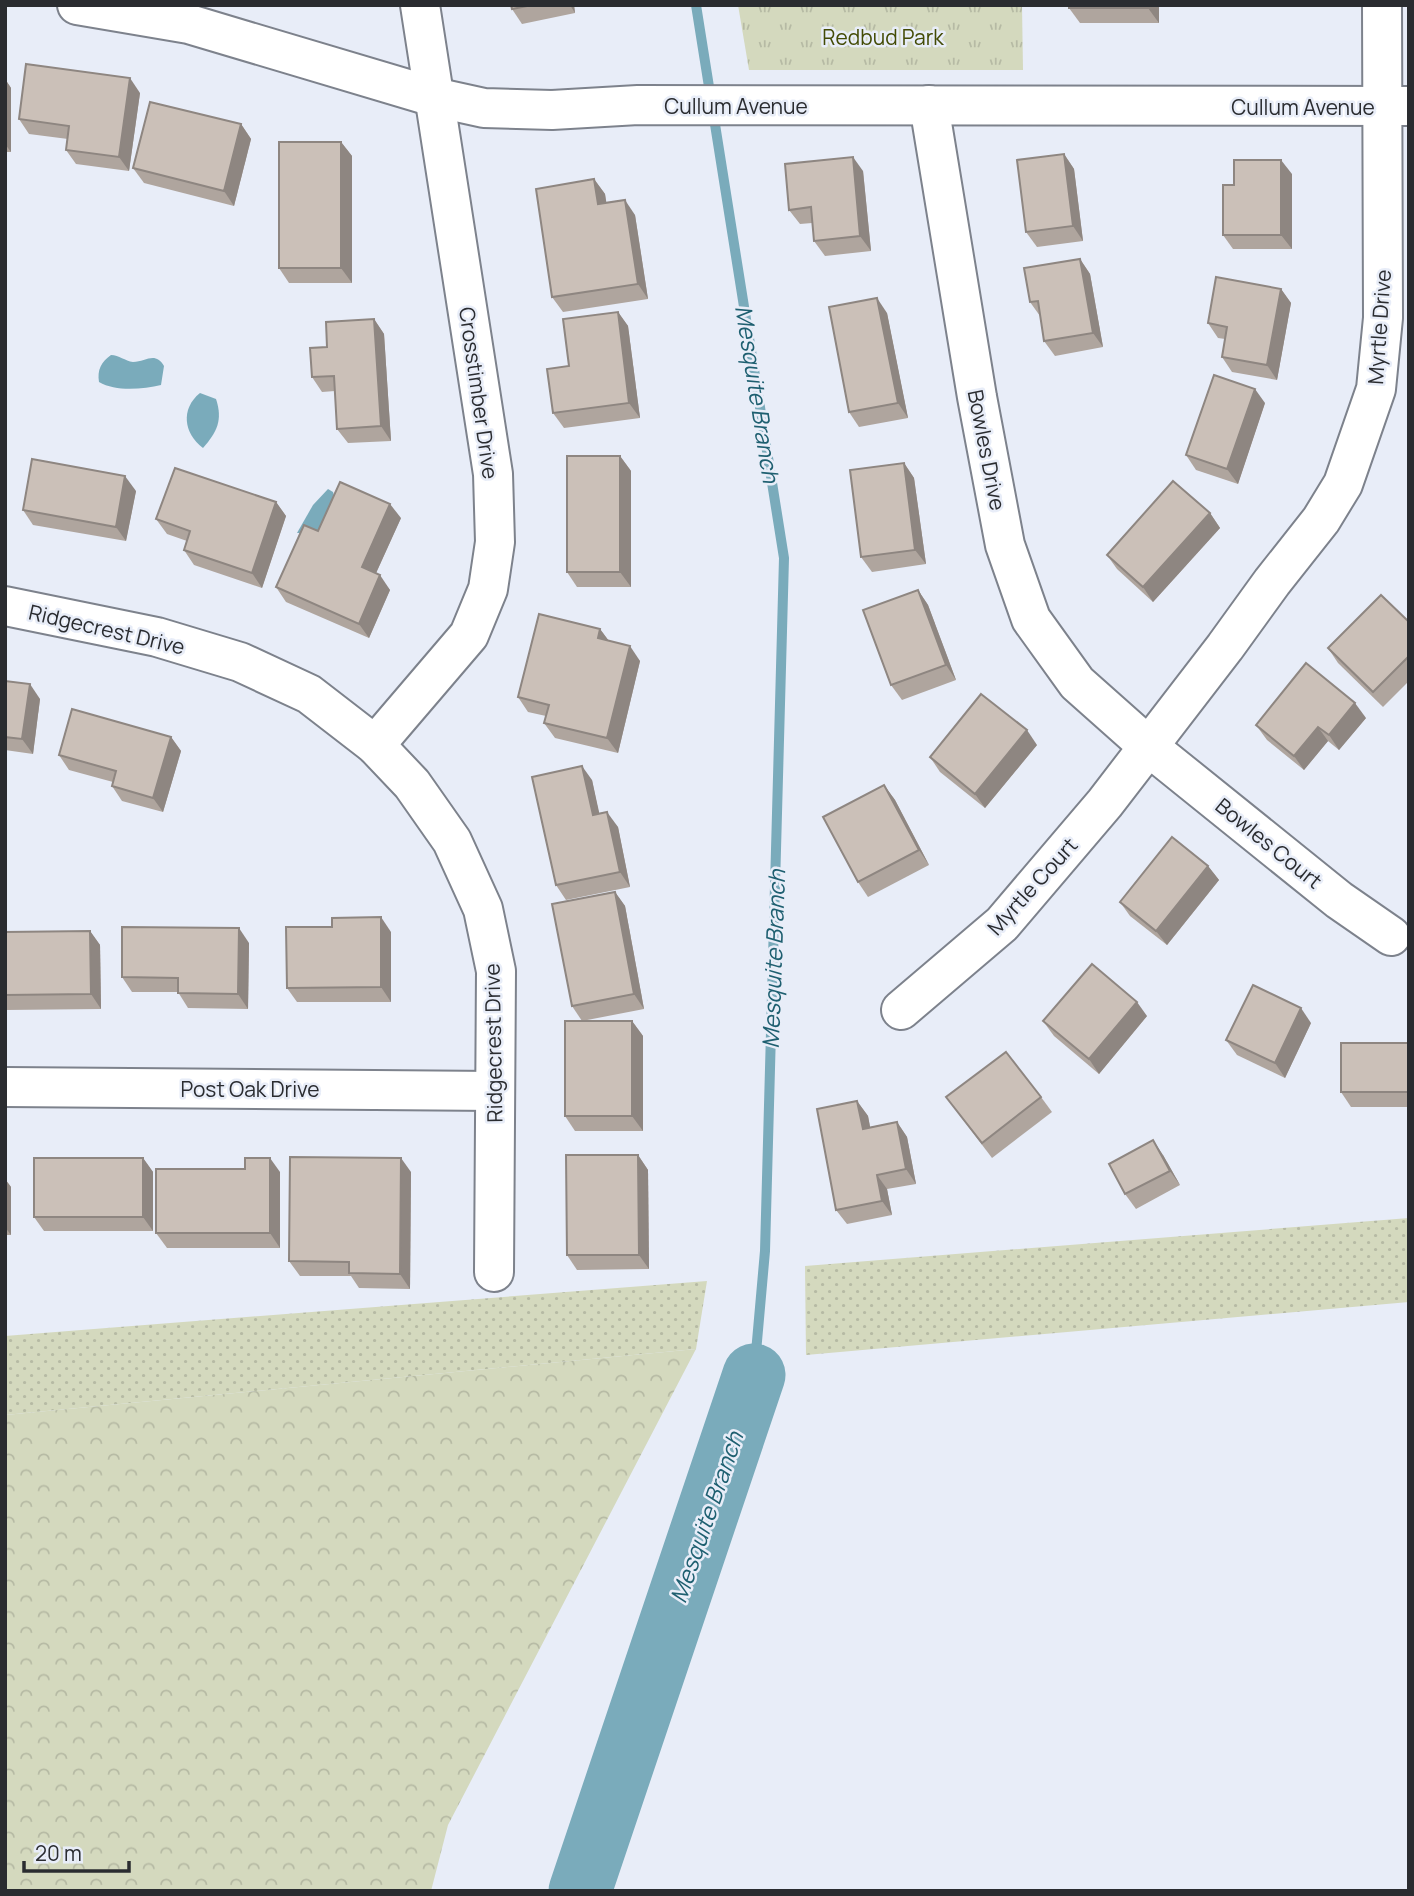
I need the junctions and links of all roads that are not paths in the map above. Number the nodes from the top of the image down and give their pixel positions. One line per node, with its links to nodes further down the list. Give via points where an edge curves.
1 (77, 5): 4 (street, Cullum Avenue, via 189,24)
2 (420, 5): 4 (street, Crosstimber Drive)
3 (1382, 5): 6 (street, Myrtle Drive)
4 (434, 97): 5 (street, Cullum Avenue, via 484,108 552,110 638,105); 8 (street, Crosstimber Drive, via 493,474 495,542 488,589 469,635)
5 (929, 105): 6 (street, Cullum Avenue); 9 (street, Bowles Drive, via 1005,545 1031,619 1077,683)
6 (1396, 106): 9 (street, Myrtle Drive, via 1376,389 1343,484 1321,520)
7 (5, 607): 8 (street, Ridgecrest Drive, via 157,637 240,662 309,694)
8 (375, 745): 13 (street, Ridgecrest Drive, via 412,784 452,841 483,909 496,971)
9 (1149, 747): 10 (street, Bowles Court, via 1339,900); 11 (street, Myrtle Court, via 1002,924)
10 (1391, 936)
11 (901, 1010)
12 (5, 1087): 13 (street, Post Oak Drive)
13 (495, 1091): 14 (street, Ridgecrest Drive)
14 (494, 1272)

